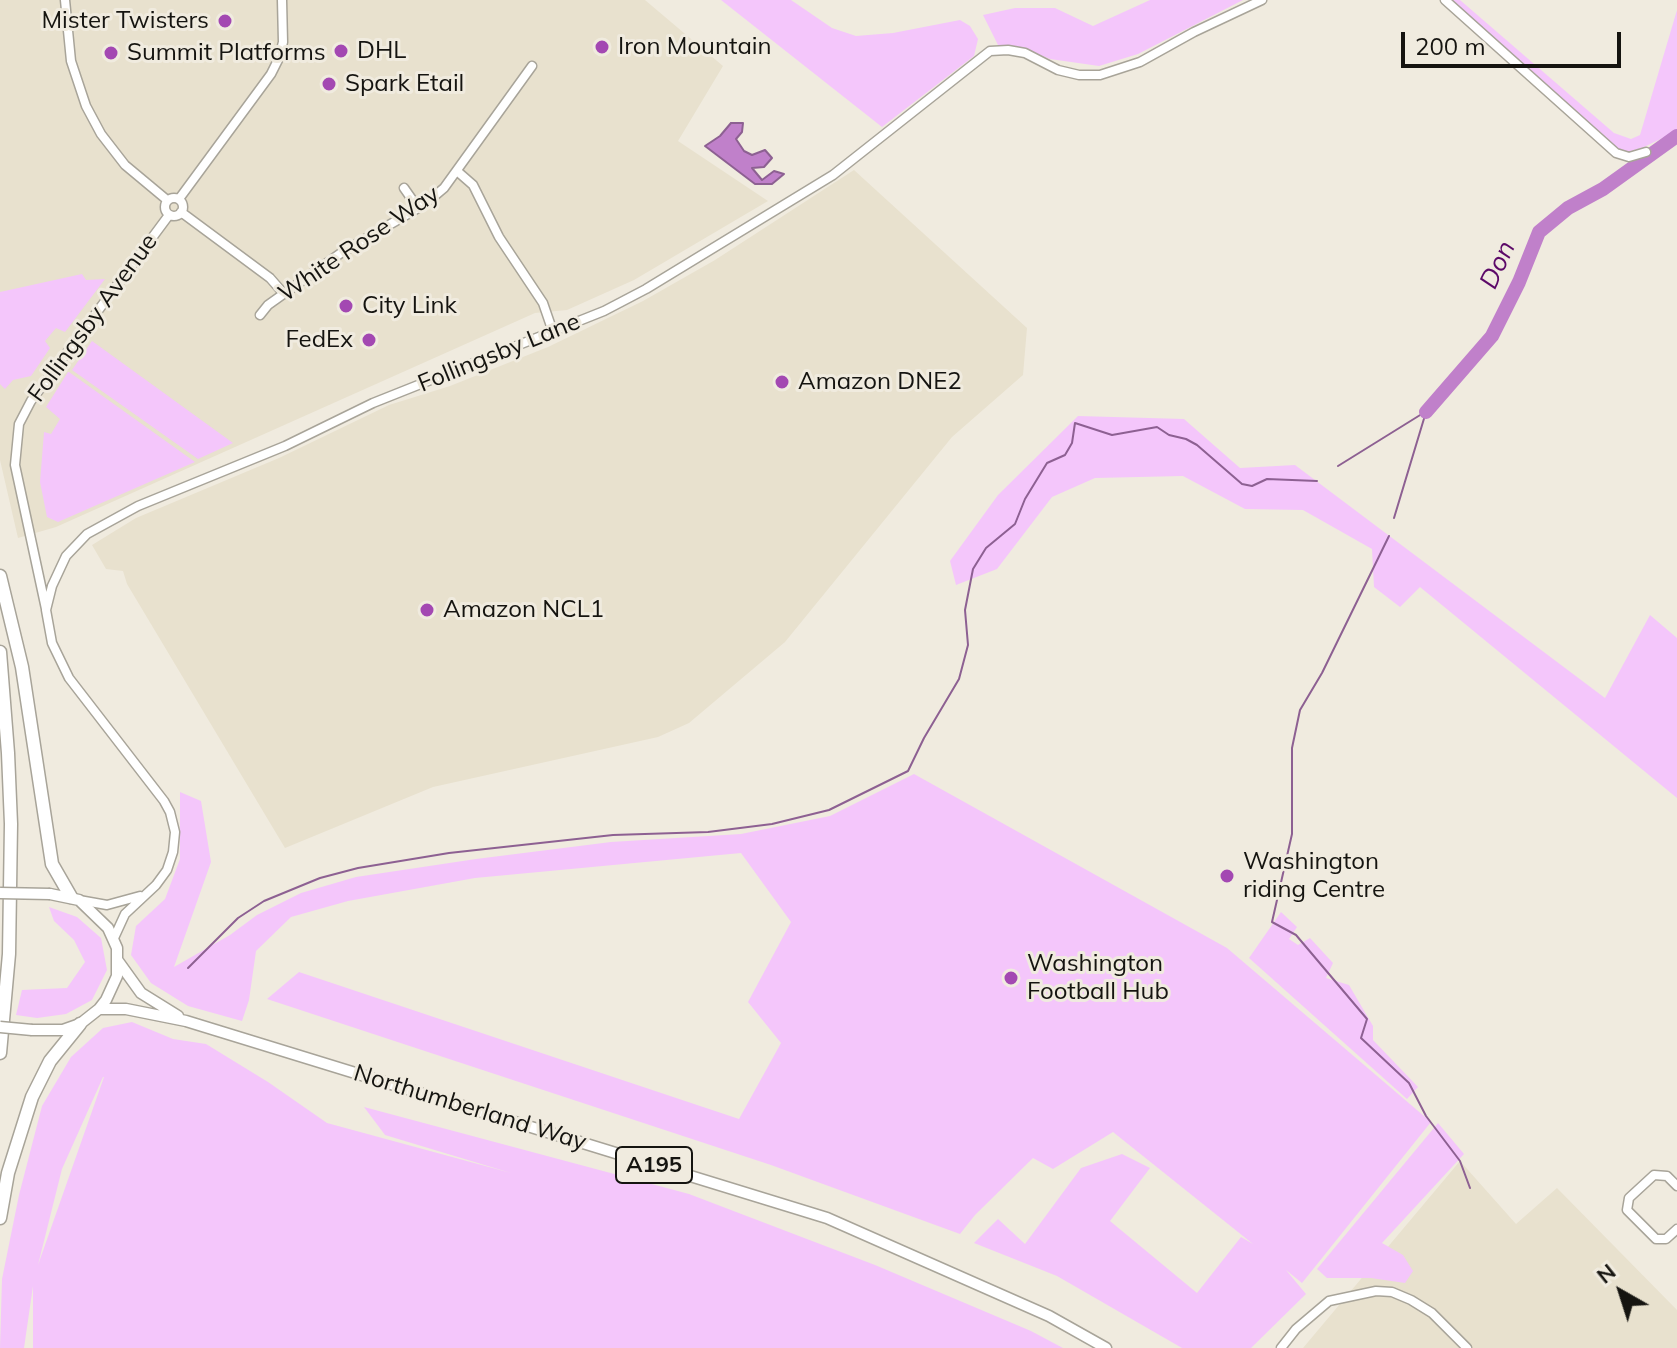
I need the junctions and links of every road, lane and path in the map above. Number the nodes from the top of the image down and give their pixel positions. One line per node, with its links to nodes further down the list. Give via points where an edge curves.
1 (65, 0): 10 (street, via 71,61 86,106 125,165)
2 (282, 0): 9 (street, via 283,42 275,66)
3 (1262, 0): 16 (street, Follingsby Lane, via 1140,62 1100,75 1058,70 1025,53 990,51 833,175 646,289)
4 (1445, 0): 6 (street, via 1616,153 1629,157)
5 (532, 66): 7 (street, White Rose Way)
6 (1646, 152)
7 (457, 171): 11 (street, White Rose Way); 16 (street, White Rose Way, via 473,185 499,237 543,303)
8 (404, 188): 11 (street)
9 (179, 199): 10 (street); 12 (street)
10 (167, 200): 13 (street)
11 (418, 208): 14 (street, White Rose Way)
12 (181, 212): 13 (street); 14 (street)
13 (169, 215): 18 (street, Follingsby Avenue, via 19,424 15,465)
14 (284, 294): 15 (street, White Rose Way)
15 (260, 315)
16 (553, 332): 18 (street, Follingsby Lane, via 373,403 98,526 66,556)
17 (0, 576): 22 (highway, via 22,667 52,864)
18 (46, 610): 21 (street, via 63,669 170,812 175,832 171,862)
19 (0, 652): 29 (highway, via 11,824 9,954)
20 (0, 893): 22 (main road, bridge)
21 (144, 895): 22 (street, via 107,905); 23 (street, via 125,914)
22 (75, 899): 23 (main road)
23 (114, 938): 24 (main road)
24 (118, 961): 25 (main road, via 112,989); 26 (main road, Northumberland Way / A195, via 141,993)
25 (99, 1009): 26 (main road, Northumberland Way / A195); 27 (main road)
26 (186, 1021): 33 (main road, Northumberland Way / A195, via 827,1218 1049,1316)
27 (80, 1024): 28 (main road, bridge, via 63,1030); 31 (highway, via 50,1061 32,1097)
28 (0, 1027)
29 (0, 1053)
30 (1677, 1186): 32 (street, via 1667,1176 1654,1175 1627,1204 1630,1215 1651,1237 1666,1239)
31 (0, 1218)
32 (1677, 1229)
33 (1106, 1348)
34 (1281, 1348): 35 (street, via 1329,1301 1376,1291 1392,1292 1432,1313)
35 (1467, 1348)

